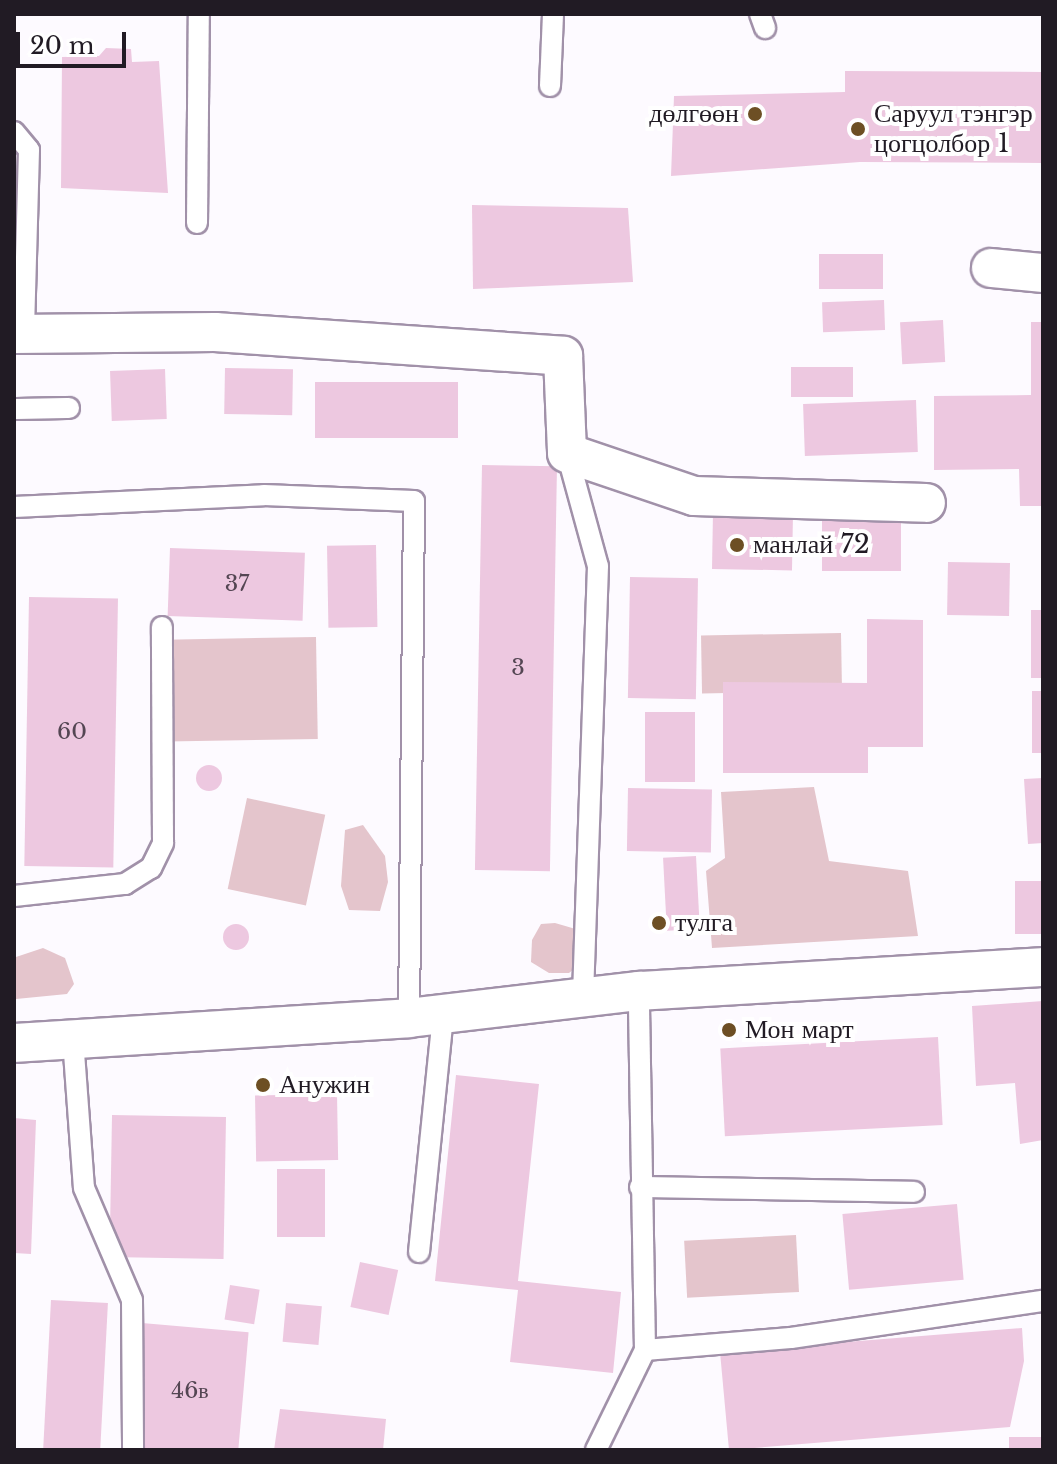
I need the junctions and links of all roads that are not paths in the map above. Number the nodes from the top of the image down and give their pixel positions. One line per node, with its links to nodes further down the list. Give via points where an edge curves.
1 (199, 14): 5 (lane)
2 (553, 14): 3 (lane)
3 (550, 86)
4 (14, 132): 8 (lane, via 29,150)
5 (197, 223)
6 (991, 268): 7 (street)
7 (1043, 273)
8 (19, 334): 11 (street, via 215,332 563,356)
9 (69, 408): 10 (lane)
10 (14, 409)
11 (567, 453): 12 (street, via 694,496); 18 (lane, via 598,566)
12 (926, 503)
13 (14, 507): 19 (lane, via 264,495 414,501)
14 (162, 627): 15 (lane, via 163,843 151,868 125,884)
15 (14, 896)
16 (1043, 967): 17 (street)
17 (639, 991): 18 (street); 22 (lane)
18 (583, 998): 19 (street)
19 (426, 1016): 20 (street); 24 (lane)
20 (73, 1039): 21 (street); 27 (lane, via 84,1188 132,1300)
21 (14, 1043)
22 (640, 1187): 23 (lane); 26 (lane)
23 (914, 1192)
24 (419, 1252)
25 (1043, 1301): 26 (lane, via 791,1338)
26 (645, 1350): 28 (lane)
27 (133, 1450)
28 (596, 1450)

